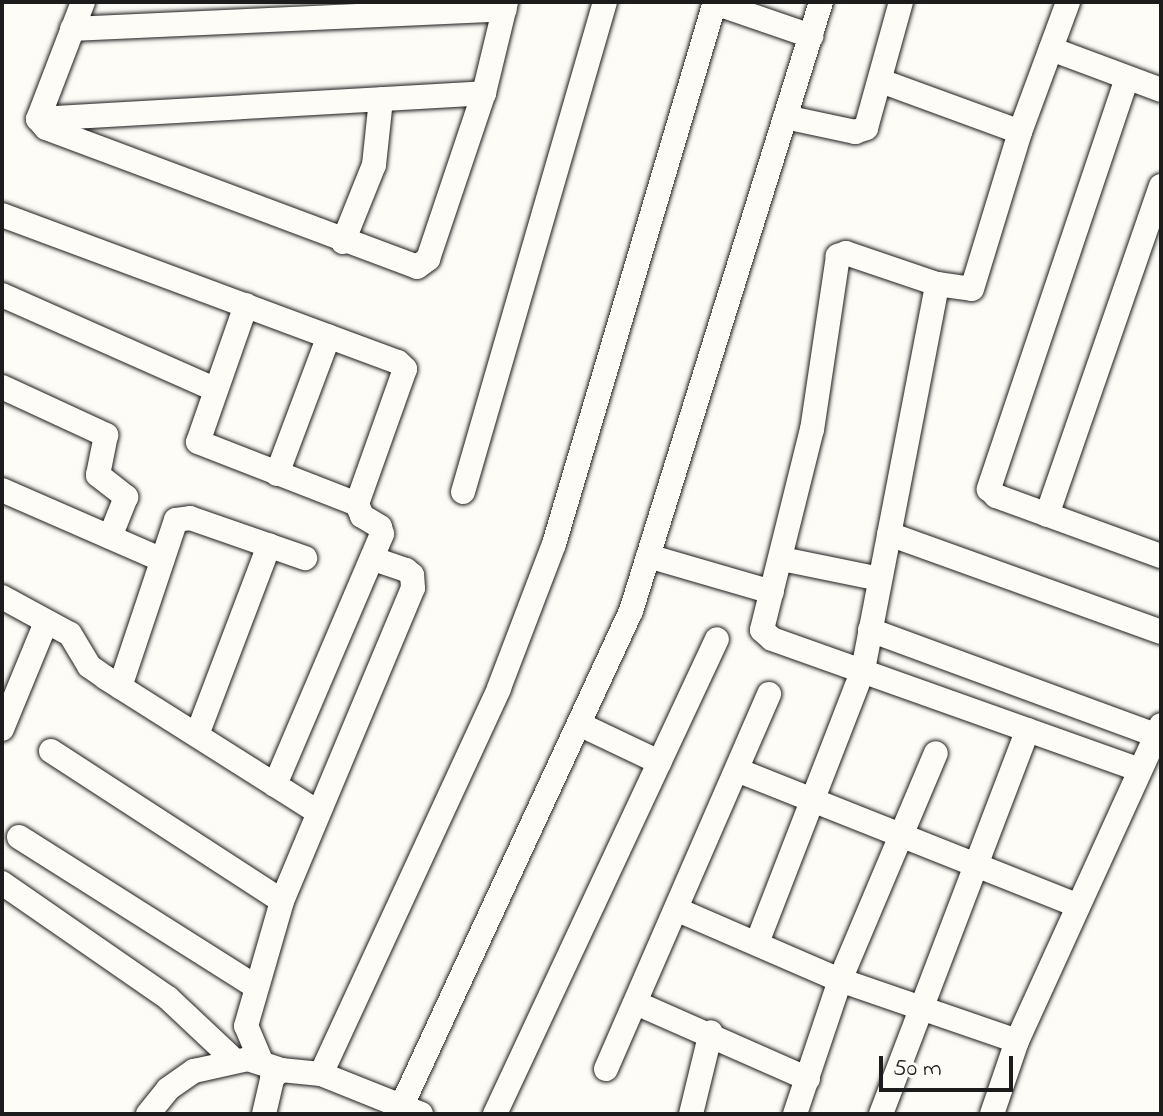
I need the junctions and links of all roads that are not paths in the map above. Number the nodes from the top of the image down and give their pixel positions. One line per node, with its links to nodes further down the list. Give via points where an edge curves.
1 (83, 2): 8 (street)
2 (605, 2): 30 (street)
3 (821, 2): 9 (street)
4 (901, 2): 12 (street)
5 (1068, 2): 10 (street)
6 (715, 3): 9 (street); 83 (street, via 554,544 493,702)
7 (505, 6): 8 (street); 14 (street)
8 (72, 29): 17 (street)
9 (811, 36): 16 (street)
10 (1051, 49): 11 (street); 18 (street)
11 (1127, 78): 13 (street); 32 (street, via 989,482 996,496)
12 (881, 81): 16 (street, via 870,122 861,132); 18 (street)
13 (1161, 90)
14 (484, 93): 15 (street); 21 (street, via 423,265 409,267)
15 (381, 99): 17 (street); 21 (street, via 374,165)
16 (785, 117): 36 (street)
17 (38, 119): 21 (street, via 46,128)
18 (1020, 132): 22 (street, via 972,289)
19 (1161, 186): 32 (street)
20 (2, 215): 24 (street)
21 (343, 242)
22 (937, 284): 33 (street); 40 (street, via 846,253 838,256 812,429)
23 (2, 295): 27 (street)
24 (246, 305): 25 (street); 27 (street)
25 (329, 336): 28 (street); 31 (street, via 405,369)
26 (2, 387): 34 (street, via 106,435 98,475 126,497)
27 (214, 389): 28 (street, via 198,442)
28 (277, 474): 31 (street)
29 (2, 490): 34 (street)
30 (463, 492)
31 (357, 504): 39 (street, via 362,516 383,530)
32 (1047, 515): 37 (street)
33 (889, 534): 42 (street); 47 (street)
34 (110, 537): 41 (street)
35 (269, 545): 38 (street); 41 (street, via 181,517); 57 (street)
36 (648, 556): 43 (street); 53 (street, via 631,611)
37 (1161, 556)
38 (305, 558)
39 (372, 558): 63 (street); 65 (street, via 406,570 413,588)
40 (782, 559): 42 (street); 43 (street)
41 (162, 560): 50 (street)
42 (880, 579): 46 (street)
43 (772, 592): 49 (street, via 765,635)
44 (2, 597): 45 (street)
45 (46, 622): 50 (street, via 70,634 89,666); 52 (street)
46 (870, 630): 49 (street); 56 (street)
47 (1161, 632)
48 (717, 639): 60 (street)
49 (863, 670): 55 (street); 64 (street)
50 (120, 687): 57 (street)
51 (769, 694): 62 (street)
52 (7, 700): 54 (street)
53 (579, 724): 60 (street); 85 (street)
54 (2, 729)
55 (1028, 730): 61 (street); 68 (street)
56 (1158, 730): 61 (street)
57 (197, 735): 63 (street)
58 (51, 751): 70 (street)
59 (936, 753): 66 (street)
60 (659, 762): 88 (street)
61 (1137, 769): 71 (street)
62 (737, 770): 64 (street); 72 (street)
63 (275, 785): 65 (street)
64 (813, 800): 66 (street); 73 (street)
65 (318, 812): 70 (street)
66 (902, 836): 68 (street); 74 (street)
67 (19, 837): 75 (street)
68 (973, 864): 71 (street); 77 (street)
69 (2, 883): 80 (street, via 168,998)
70 (282, 901): 75 (street)
71 (1076, 905): 79 (street)
72 (678, 910): 73 (street); 76 (street)
73 (757, 943): 74 (street)
74 (840, 980): 77 (street); 84 (street)
75 (255, 986): 81 (street, via 246,1026)
76 (636, 1003): 78 (street); 82 (street)
77 (918, 1008): 79 (street); 91 (street)
78 (711, 1032): 84 (street); 89 (street)
79 (1017, 1041): 92 (street)
80 (235, 1061): 81 (street); 86 (street, via 181,1078)
81 (271, 1065): 83 (street); 87 (street)
82 (606, 1069)
83 (321, 1074): 85 (street)
84 (808, 1079): 90 (street)
85 (412, 1110)
86 (148, 1114)
87 (264, 1114)
88 (495, 1114)
89 (691, 1114)
90 (795, 1114)
91 (881, 1114)
92 (992, 1114)

